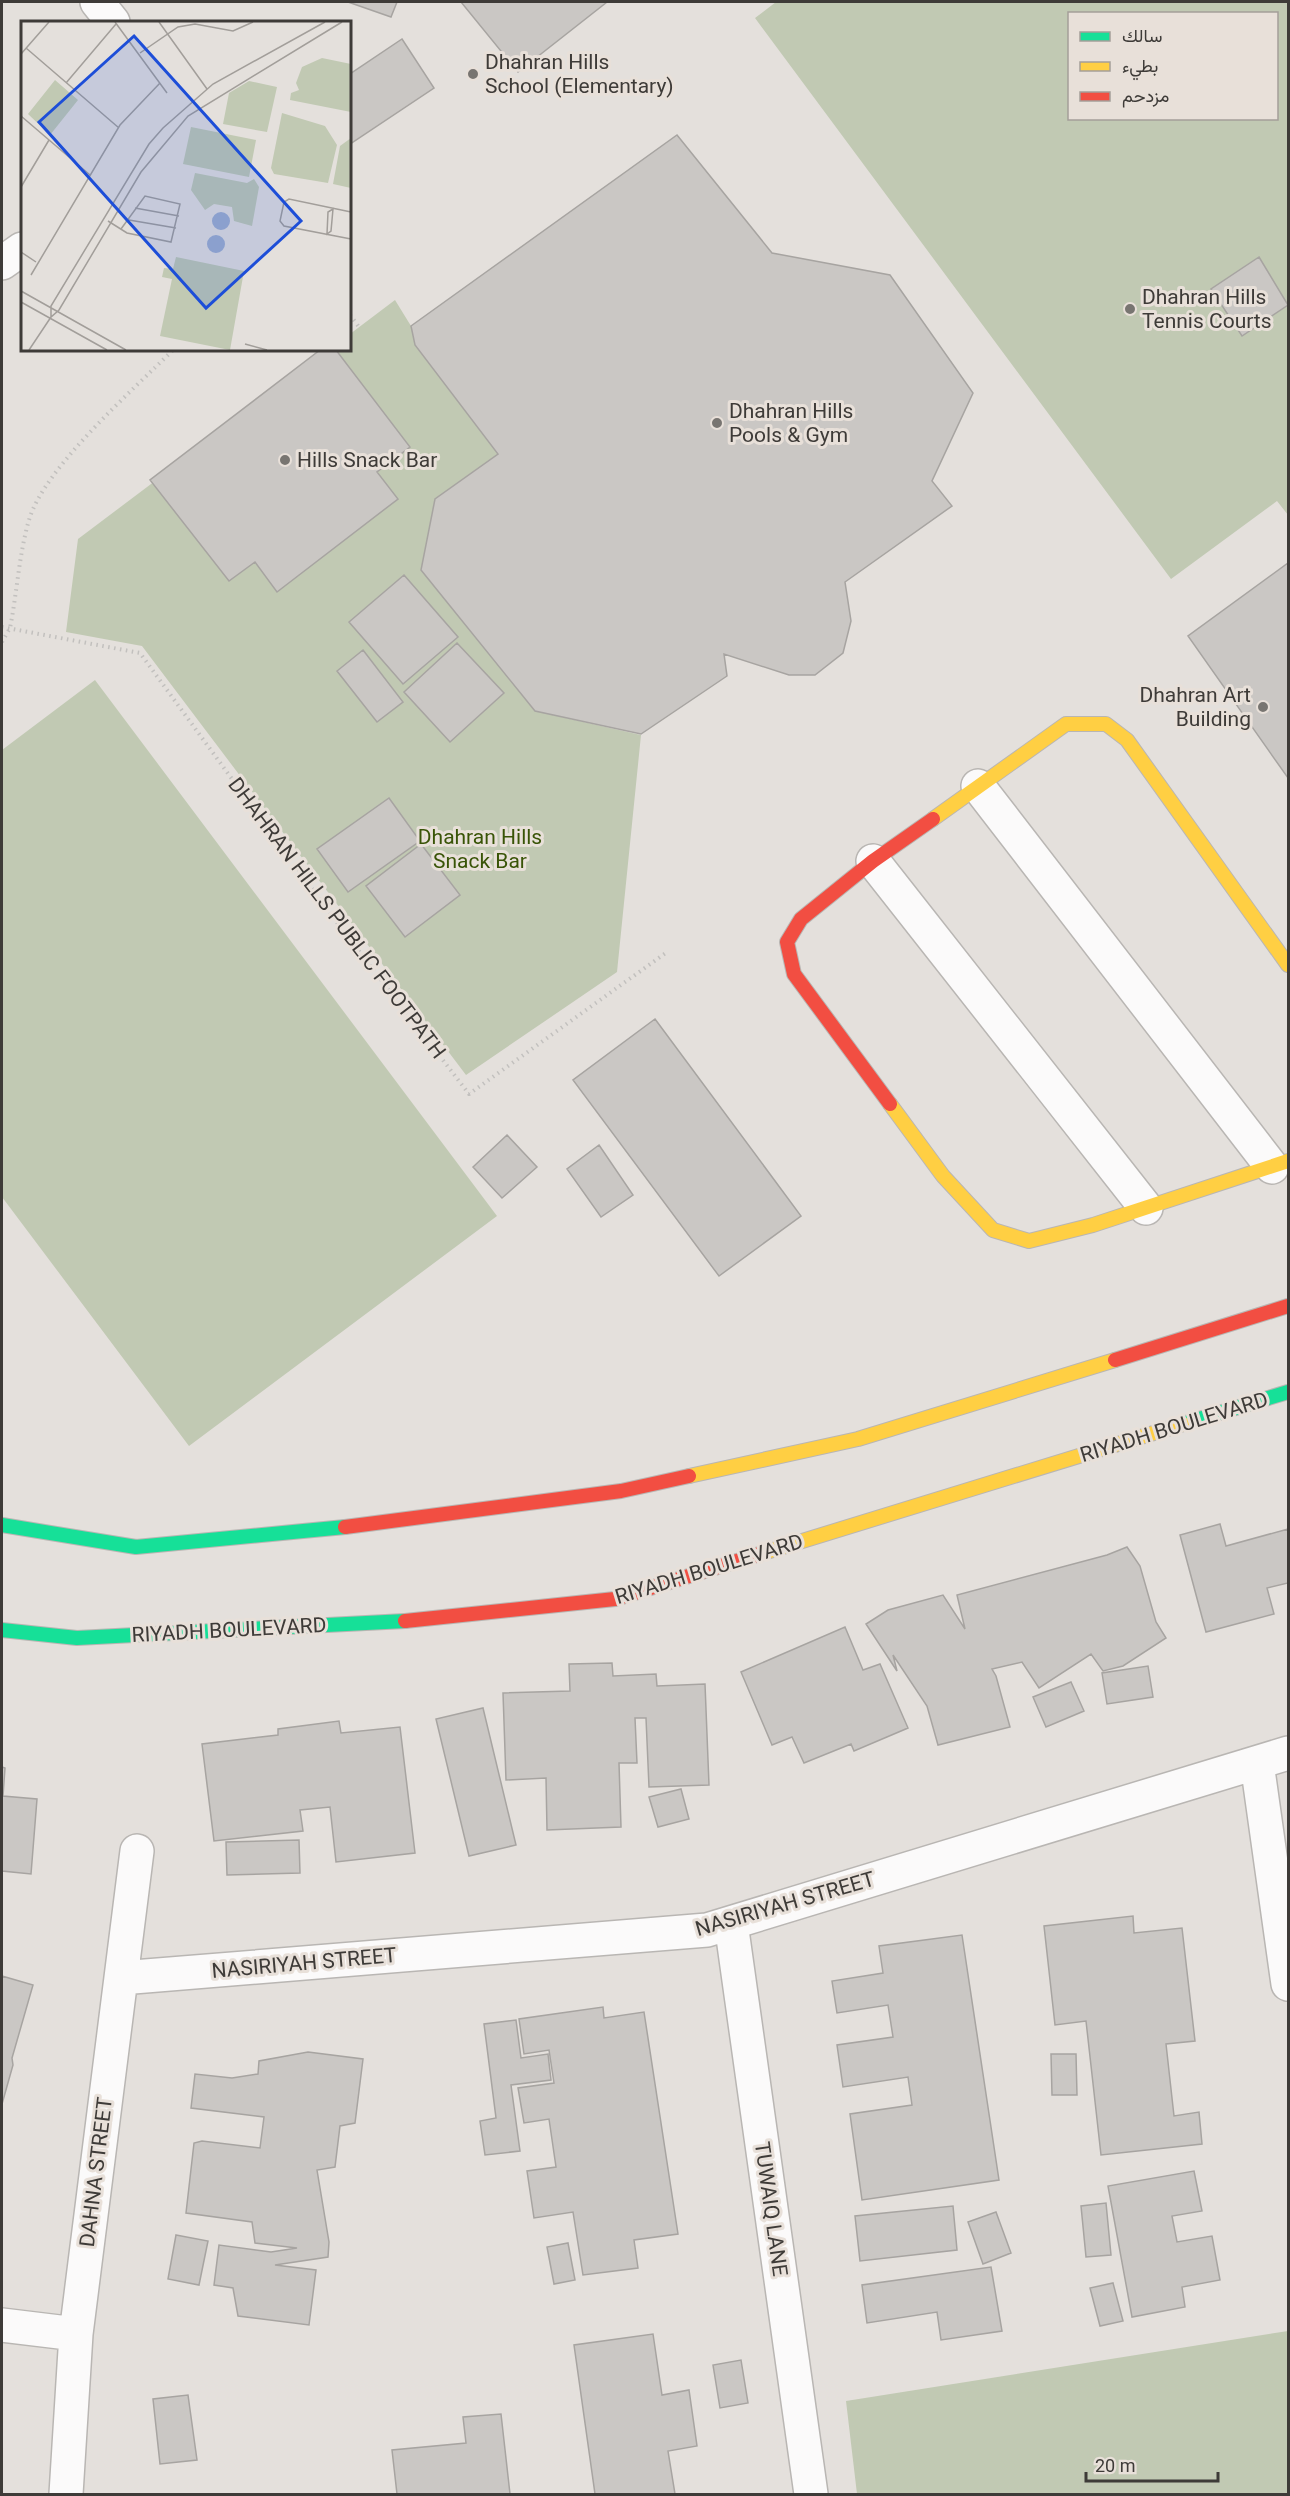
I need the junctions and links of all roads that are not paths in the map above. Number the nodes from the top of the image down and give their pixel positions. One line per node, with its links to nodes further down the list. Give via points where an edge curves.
1 (97, 2): 2 (street)
2 (112, 21)
3 (21, 250): 4 (street)
4 (2, 264)
5 (978, 786): 6 (main road); 7 (main road, via 1066,724 1106,724 1127,740); 8 (street)
6 (873, 861): 9 (street); 9 (main road, via 801,919 787,942 794,974 943,1176 993,1230 1029,1241)
7 (1288, 965)
8 (1280, 1164): 9 (main road)
9 (1146, 1208)
10 (1288, 1306): 12 (main road, via 858,1439 621,1491 395,1522 136,1547)
11 (1288, 1392): 13 (main road, RIYADH BOULEVARD, via 615,1599 396,1622 77,1638)
12 (2, 1525)
13 (2, 1630)
14 (1288, 1753): 15 (street, NASIRIYAH STREET)
15 (1257, 1763): 17 (street, NASIRIYAH STREET); 19 (street)
16 (137, 1851): 18 (street, DAHNA STREET)
17 (731, 1923): 18 (street, NASIRIYAH STREET, via 707,1930); 23 (street, TUWAIQ LANE)
18 (121, 1978): 21 (street, DAHNA STREET)
19 (1288, 1984)
20 (2, 2325): 21 (street)
21 (76, 2334): 22 (street, DAHNA STREET)
22 (66, 2494)
23 (811, 2494)

